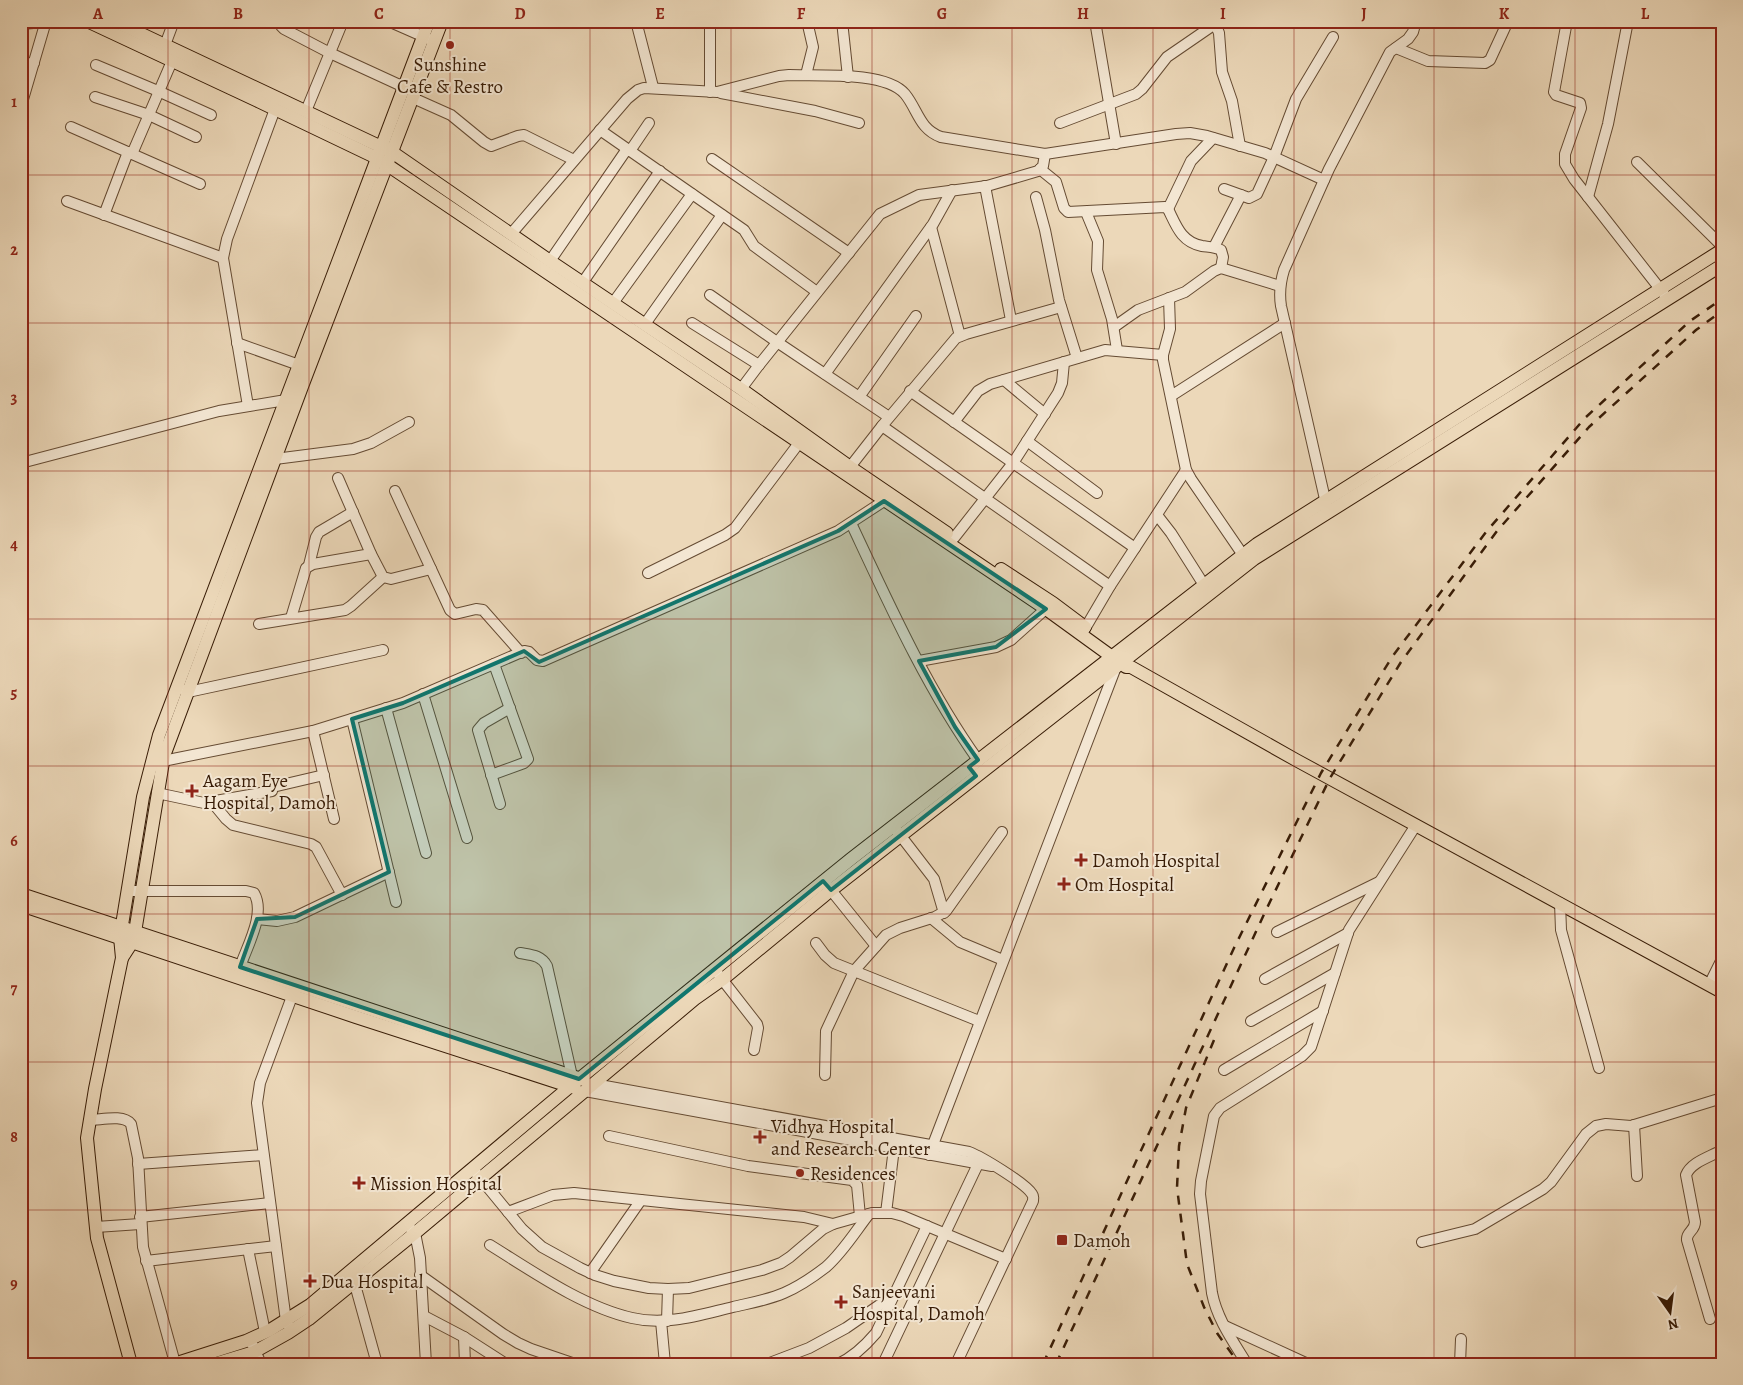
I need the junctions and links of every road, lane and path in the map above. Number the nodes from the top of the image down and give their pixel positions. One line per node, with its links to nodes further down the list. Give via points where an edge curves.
1 (86, 21): 26 (main road)
2 (114, 21): 23 (main road)
3 (174, 21): 23 (street)
4 (343, 21): 25 (street)
5 (388, 21): 22 (street)
6 (429, 21): 22 (main road)
7 (442, 21): 22 (main road)
8 (636, 21): 33 (street)
9 (807, 21): 30 (street, via 813,47)
10 (842, 21): 31 (street)
11 (1095, 21): 38 (street)
12 (1416, 21): 24 (street, via 1408,39)
13 (1508, 21): 24 (street, via 1488,62 1428,61)
14 (1567, 21): 71 (street, via 1554,90 1556,95 1581,105 1565,159 1570,174)
15 (1628, 21): 71 (street, via 1608,124)
16 (46, 22): 19 (street); 27 (street)
17 (278, 22): 25 (street, via 284,29)
18 (1214, 22): 38 (street, via 1167,57 1139,92); 52 (street, via 1219,33 1222,72 1232,101)
19 (21, 24)
20 (710, 28): 35 (street)
21 (1333, 37): 57 (street, via 1296,99)
22 (429, 39): 32 (main road); 37 (main road)
23 (165, 45): 41 (main road)
24 (1396, 48): 63 (street, via 1390,52)
25 (330, 53): 32 (street); 41 (street)
26 (172, 61): 34 (street); 40 (main road)
27 (34, 63): 28 (street); 39 (street)
28 (21, 64)
29 (96, 65): 34 (street)
30 (806, 76): 31 (street); 35 (street, via 779,76)
31 (848, 77): 55 (street, via 881,80 894,85 904,94 924,126 935,135)
32 (404, 87): 56 (main road)
33 (653, 87): 35 (street); 48 (street, via 632,94)
34 (158, 90): 42 (street); 43 (street)
35 (713, 92): 45 (street, via 815,111)
36 (95, 97): 42 (street)
37 (413, 98): 56 (main road); 59 (street, via 451,115 491,146 524,135)
38 (1110, 105): 46 (street); 51 (street)
39 (21, 106)
40 (275, 109): 56 (main road); 82 (street)
41 (306, 111): 56 (main road)
42 (149, 115): 49 (street); 54 (street)
43 (211, 115)
44 (649, 123): 53 (street)
45 (859, 123)
46 (1060, 123)
47 (71, 127): 54 (street)
48 (600, 130): 53 (street); 59 (street)
49 (196, 137)
50 (1213, 138): 51 (street, via 1190,133); 52 (street); 73 (street, via 1193,158)
51 (1116, 144): 55 (street)
52 (1240, 146): 57 (street)
53 (629, 150): 62 (street); 83 (street)
54 (130, 153): 64 (street); 75 (street)
55 (1045, 154): 61 (street)
56 (384, 156): 78 (main road); 107 (main road); 115 (main road); 123 (main road)
57 (1274, 157): 63 (street); 69 (street, via 1257,194 1249,198)
58 (712, 159): 81 (street)
59 (574, 160): 78 (street)
60 (1637, 162): 80 (street)
61 (1040, 169): 65 (street); 74 (street, via 1056,182 1066,211)
62 (660, 171): 68 (street); 86 (street)
63 (1324, 180): 87 (street)
64 (200, 184)
65 (985, 186): 67 (street); 95 (street)
66 (1224, 189): 69 (street)
67 (952, 190): 77 (street); 81 (street, via 918,195 886,210)
68 (692, 194): 76 (street); 92 (street)
69 (1241, 195): 79 (street)
70 (1036, 197): 93 (street)
71 (1588, 197): 89 (street)
72 (67, 201): 75 (street)
73 (1168, 209): 74 (street, via 1162,206); 79 (street, via 1178,230 1190,241)
74 (1086, 212): 99 (street, via 1096,235 1097,270)
75 (104, 215): 82 (street)
76 (722, 215): 88 (street, via 747,233 754,246); 98 (street)
77 (931, 227): 100 (street); 109 (street)
78 (511, 234): 83 (main road)
79 (1214, 247): 85 (street, via 1222,253)
80 (1722, 248): 89 (main road)
81 (849, 253): 88 (street)
82 (223, 258): 102 (street)
83 (550, 261): 86 (main road)
84 (1722, 265): 89 (main road)
85 (1220, 268): 87 (street); 91 (street, via 1185,292)
86 (582, 282): 92 (main road)
87 (1280, 286): 97 (street)
88 (817, 292): 101 (street)
89 (1664, 294): 134 (main road)
90 (710, 295): 101 (street)
91 (1169, 298): 99 (street, via 1138,310); 104 (street, via 1170,329)
92 (613, 303): 98 (main road)
93 (1061, 307): 95 (street); 105 (street)
94 (916, 316): 114 (street)
95 (1010, 320): 100 (street)
96 (692, 323): 108 (street)
97 (1285, 323): 113 (street); 134 (street)
98 (645, 324): 111 (main road)
99 (1114, 327): 103 (street)
100 (960, 336): 112 (street, via 951,342)
101 (777, 342): 108 (street); 109 (street)
102 (237, 343): 107 (street); 116 (street)
103 (1117, 350): 104 (street); 105 (street, via 1104,350)
104 (1163, 355): 113 (street)
105 (1077, 358): 106 (street)
106 (1064, 362): 110 (street); 117 (street, via 1061,388)
107 (299, 365): 115 (main road)
108 (759, 365): 111 (street)
109 (825, 374): 114 (street)
110 (1004, 380): 117 (street); 120 (street, via 978,391)
111 (741, 389): 127 (main road)
112 (910, 391): 118 (street); 120 (street)
113 (1171, 396): 128 (street)
114 (859, 397): 118 (street)
115 (291, 400): 116 (street); 124 (main road); 149 (main road)
116 (248, 406): 125 (street)
117 (1045, 414): 122 (street)
118 (889, 417): 121 (street)
119 (409, 422): 124 (street, via 353,449)
120 (954, 422): 126 (street)
121 (882, 426): 127 (street); 132 (street)
122 (1027, 441): 126 (street); 131 (street)
123 (799, 443): 133 (main road); 144 (street, via 735,528)
124 (275, 459): 149 (main road)
125 (21, 463)
126 (1012, 463): 132 (street); 139 (street)
127 (850, 467): 138 (main road)
128 (1186, 470): 136 (street); 141 (street)
129 (338, 478): 135 (street)
130 (394, 490): 143 (street)
131 (1097, 493)
132 (986, 498): 138 (street); 147 (street)
133 (884, 501): 137 (street); 148 (main road)
134 (1326, 506): 141 (main road, via 1263,540); 156 (main road)
135 (353, 512): 140 (street); 142 (street, via 319,532)
136 (1157, 515): 139 (street); 146 (street)
137 (851, 524): 154 (street, via 543,661 527,651); 155 (street)
138 (954, 538): 148 (main road)
139 (1134, 548): 147 (street)
140 (371, 554): 142 (street); 145 (street)
141 (1243, 555): 146 (main road)
142 (310, 566): 150 (street, via 304,571)
143 (431, 569): 145 (street, via 391,579); 154 (street, via 452,613 483,610)
144 (648, 573)
145 (383, 577): 150 (street, via 348,608)
146 (1204, 585): 156 (main road)
147 (1110, 586): 152 (street)
148 (1049, 606): 152 (main road); 155 (street, via 1011,640 996,647)
149 (213, 608): 158 (main road)
150 (291, 618): 151 (street)
151 (259, 624)
152 (1084, 632): 156 (main road)
153 (383, 650): 158 (street)
154 (521, 653): 157 (street)
155 (919, 661): 165 (street)
156 (1120, 661): 165 (main road); 172 (main road); 200 (street)
157 (494, 664): 159 (street); 161 (street)
158 (182, 690): 164 (main road)
159 (423, 694): 160 (street); 175 (street)
160 (386, 708): 162 (street); 176 (street)
161 (510, 708): 167 (street, via 478,730); 167 (street, via 528,758 524,763)
162 (352, 719): 163 (street); 177 (street)
163 (313, 731): 164 (street); 166 (street)
164 (157, 762): 168 (main road); 181 (main road, via 143,798)
165 (974, 768): 173 (main road)
166 (324, 775): 169 (street); 171 (street)
167 (491, 775): 170 (street)
168 (157, 793): 169 (street); 180 (main road)
169 (212, 802): 183 (street, via 234,824 316,847)
170 (500, 804)
171 (334, 819)
172 (1416, 825): 178 (street); 185 (main road)
173 (897, 831): 179 (main road); 187 (street, via 934,879)
174 (1002, 832): 187 (street)
175 (467, 838)
176 (426, 853)
177 (389, 872): 183 (street); 184 (street)
178 (1379, 882): 191 (street); 192 (street)
179 (827, 885): 195 (street); 204 (main road)
180 (142, 890): 181 (street); 189 (street, via 250,891 257,898); 193 (main road)
181 (128, 891): 190 (main road)
182 (21, 894): 190 (main road)
183 (342, 895): 189 (street, via 289,919)
184 (396, 902)
185 (1560, 903): 206 (main road); 214 (street, via 1561,930)
186 (21, 905): 190 (main road)
187 (944, 913): 188 (street)
188 (931, 918): 195 (street, via 892,931); 200 (street, via 960,942)
189 (258, 919): 201 (street)
190 (121, 932): 193 (main road); 198 (main road)
191 (1277, 932)
192 (1348, 933): 203 (street); 205 (street)
193 (134, 937): 197 (main road); 198 (main road)
194 (816, 943): 202 (street, via 829,959)
195 (876, 946): 202 (street)
196 (520, 954): 217 (street, via 541,958 547,966)
197 (193, 956): 201 (main road); 207 (main road)
198 (122, 958): 220 (main road)
199 (1722, 959): 206 (street)
200 (1003, 960): 210 (street)
201 (240, 967): 207 (main road)
202 (854, 971): 210 (street); 216 (street, via 828,1024)
203 (1335, 973): 209 (street); 211 (street)
204 (719, 974): 212 (main road, via 696,998); 213 (street, via 757,1024)
205 (1265, 979)
206 (1709, 985): 208 (main road)
207 (294, 990): 217 (main road); 227 (street, via 258,1092 257,1112)
208 (1722, 992)
209 (1323, 1010): 215 (street); 259 (street, via 1308,1052 1220,1108 1214,1116 1200,1194 1212,1293)
210 (979, 1021): 225 (street)
211 (1251, 1021)
212 (631, 1044): 217 (main road); 218 (main road)
213 (754, 1050)
214 (1599, 1068)
215 (1224, 1070)
216 (825, 1075)
217 (573, 1081): 218 (main road); 231 (main road)
218 (589, 1087): 222 (street); 231 (main road)
219 (1722, 1098): 221 (street)
220 (90, 1120): 228 (street, via 129,1121 136,1142); 241 (main road, via 87,1138)
221 (1634, 1125): 232 (street); 244 (street, via 1596,1126 1586,1134 1543,1189 1475,1229)
222 (824, 1131): 224 (street); 225 (street)
223 (608, 1136): 237 (street, via 748,1166 852,1180)
224 (894, 1148): 225 (street); 236 (street)
225 (930, 1150): 229 (street); 230 (street, via 969,1152)
226 (1722, 1150): 256 (street, via 1694,1165 1686,1175 1696,1222 1687,1240)
227 (263, 1156): 228 (street); 234 (street)
228 (138, 1164): 238 (street)
229 (978, 1164): 230 (street); 243 (street)
230 (998, 1167): 248 (street, via 1030,1191 1034,1198)
231 (476, 1173): 235 (street); 242 (main road)
232 (1637, 1176)
233 (641, 1200): 235 (street, via 560,1194); 239 (street, via 804,1217); 250 (street)
234 (270, 1203): 238 (street); 246 (street)
235 (508, 1212): 250 (street, via 531,1238)
236 (886, 1213): 237 (street); 240 (street)
237 (864, 1215): 239 (street); 257 (street, via 837,1256 784,1293 757,1302)
238 (140, 1221): 241 (street); 249 (street)
239 (833, 1224): 253 (street, via 772,1267 690,1288)
240 (928, 1226): 243 (street); 254 (street)
241 (96, 1227): 267 (main road)
242 (411, 1229): 251 (street, via 419,1252); 252 (main road)
243 (944, 1233): 248 (street); 280 (street)
244 (1422, 1242)
245 (490, 1245): 257 (street, via 580,1298 631,1318)
246 (276, 1246): 247 (street); 258 (street)
247 (248, 1249): 249 (street); 260 (street)
248 (1006, 1259): 281 (street)
249 (146, 1261): 268 (street)
250 (590, 1273): 253 (street, via 631,1285)
251 (420, 1275): 255 (street); 276 (street, via 503,1334 531,1349)
252 (351, 1277): 258 (main road, via 309,1319); 271 (street)
253 (668, 1289): 257 (street)
254 (894, 1296): 278 (street, via 809,1348); 279 (street, via 876,1333 857,1353)
255 (424, 1316): 261 (street); 272 (street)
256 (1710, 1318)
257 (664, 1321): 277 (street)
258 (289, 1326): 260 (main road); 264 (main road)
259 (1224, 1326): 282 (street); 283 (street)
260 (265, 1332): 262 (main road)
261 (464, 1337): 265 (street); 273 (street)
262 (250, 1339): 264 (street); 266 (main road)
263 (1461, 1339): 284 (street)
264 (254, 1352): 269 (main road); 270 (street)
265 (488, 1353): 274 (street); 275 (street)
266 (196, 1360): 268 (main road)
267 (131, 1364)
268 (175, 1364)
269 (214, 1364)
270 (261, 1364)
271 (377, 1364)
272 (426, 1364)
273 (465, 1364)
274 (489, 1364)
275 (506, 1364)
276 (575, 1364)
277 (665, 1364)
278 (767, 1364)
279 (838, 1364)
280 (884, 1364)
281 (956, 1364)
282 (1247, 1364)
283 (1308, 1364)
284 (1460, 1364)

